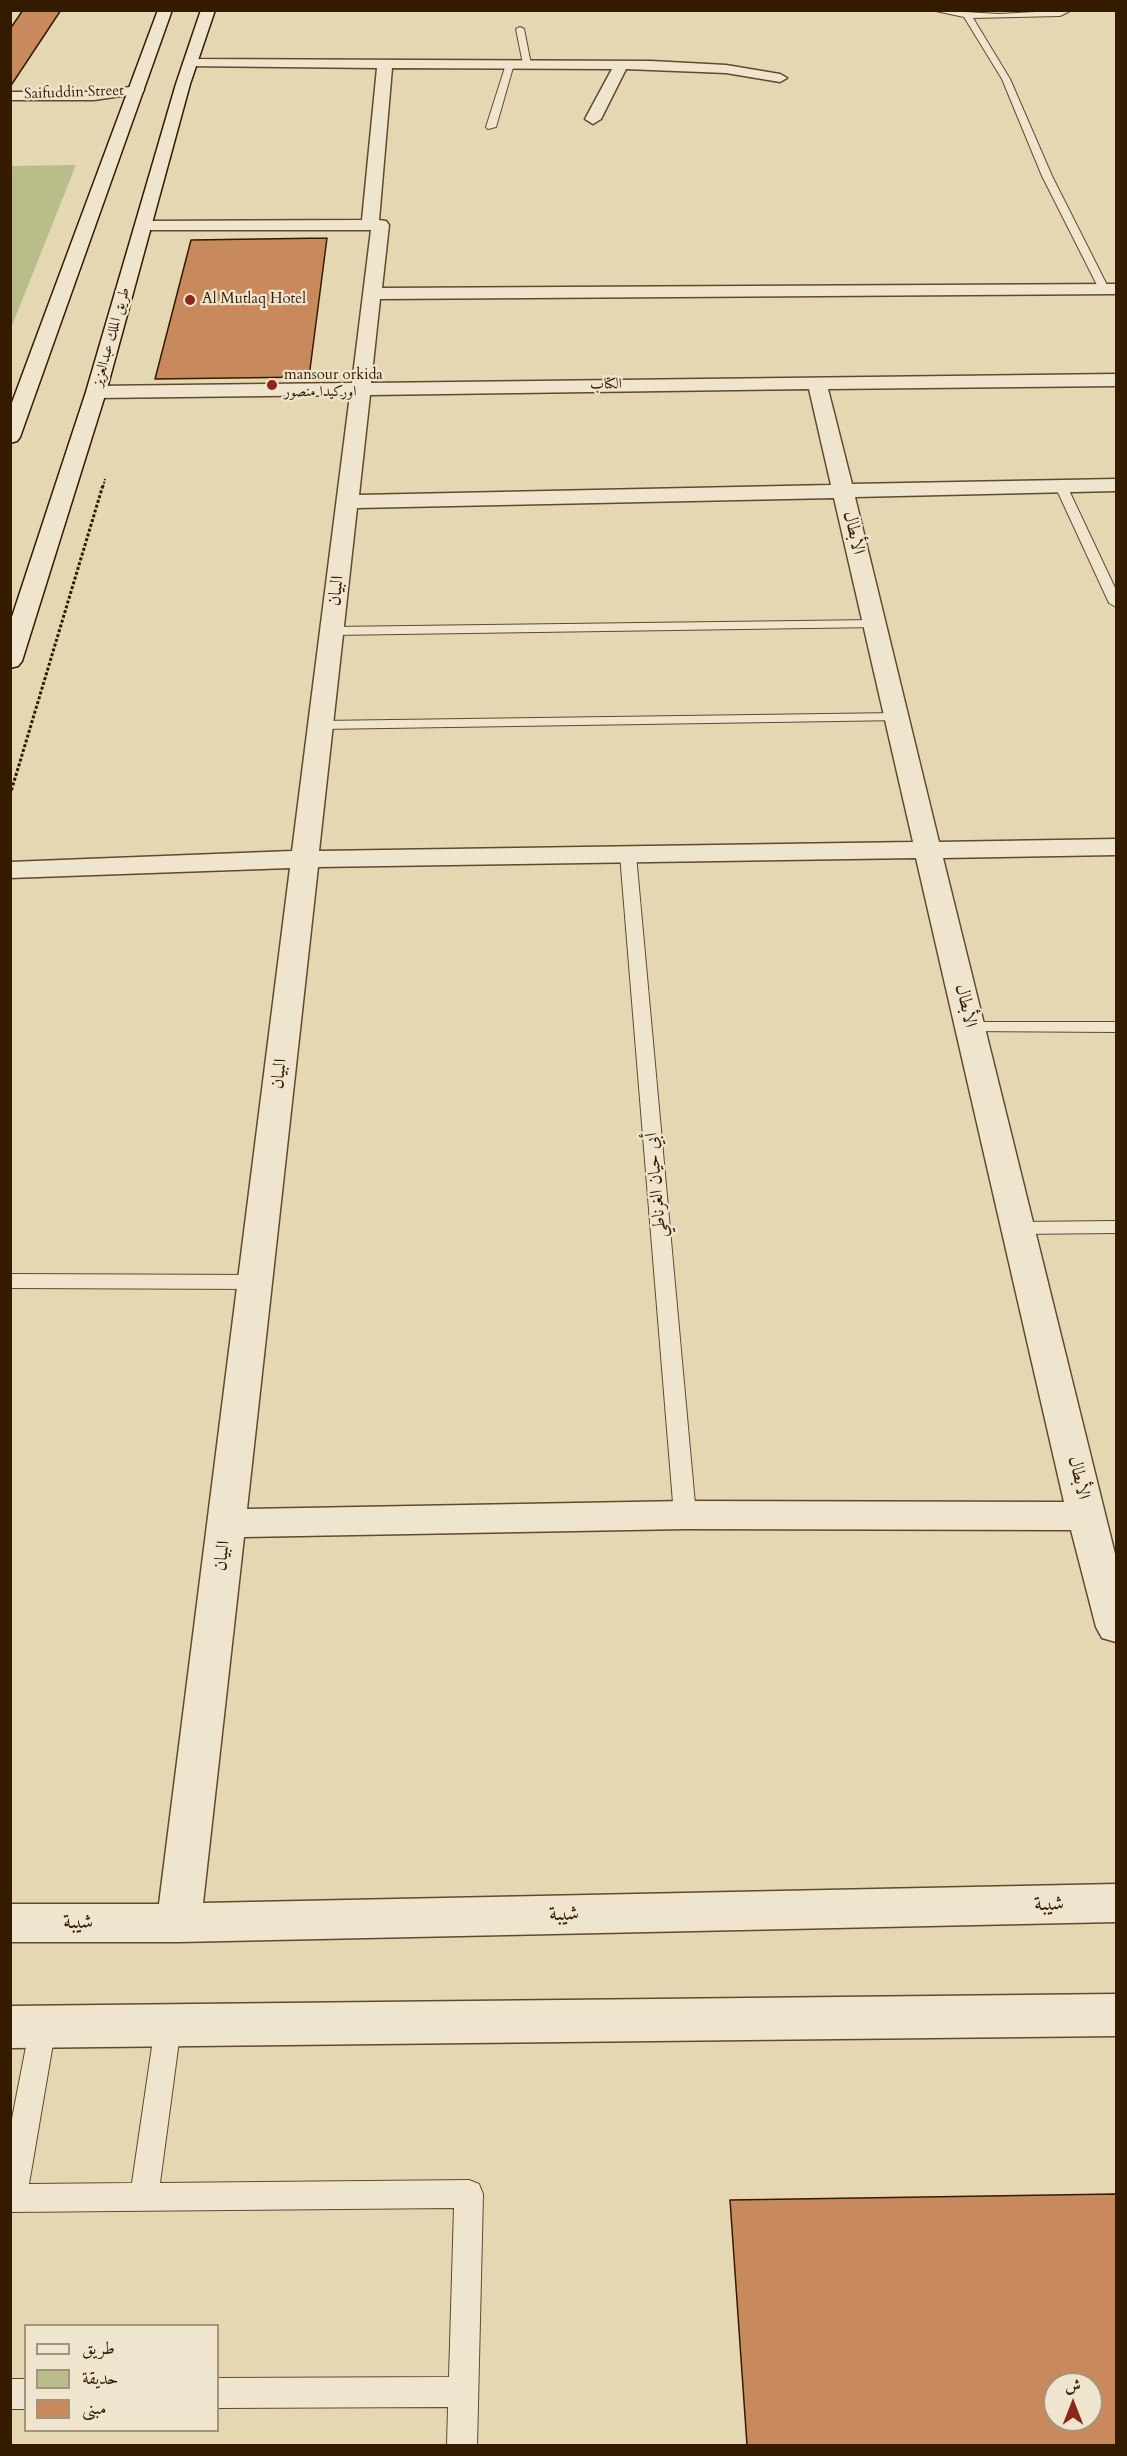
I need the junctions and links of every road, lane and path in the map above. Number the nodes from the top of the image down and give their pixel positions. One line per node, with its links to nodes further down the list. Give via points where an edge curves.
1 (165, 10): 13 (street)
2 (208, 10): 7 (street, طريق الملك عبدالعزيز)
3 (935, 10): 5 (lane)
4 (1068, 10): 5 (lane, via 1060,14)
5 (967, 15): 21 (lane, via 1006,79 1047,176)
6 (520, 29): 10 (lane)
7 (190, 63): 8 (street); 20 (street, طريق الملك عبدالعزيز)
8 (386, 64): 9 (street); 19 (street, البيان, via 380,106)
9 (510, 64): 10 (street); 18 (lane)
10 (527, 64): 11 (street)
11 (621, 64): 12 (street, via 726,69); 17 (street)
12 (780, 78)
13 (137, 90): 14 (street, Saifuddin Street, via 94,96); 16 (street)
14 (10, 96)
15 (10, 104): 16 (street, Saifuddin Street, via 105,105)
16 (130, 110): 27 (street)
17 (593, 119)
18 (490, 127)
19 (375, 225): 20 (street); 22 (street, البيان)
20 (145, 226): 26 (street, طريق الملك عبدالعزيز)
21 (1110, 289): 22 (street)
22 (372, 294): 25 (street, البيان)
23 (1116, 380): 24 (street, الكتاب)
24 (817, 383): 25 (street, الكتاب); 31 (street, الأبطال)
25 (361, 388): 26 (street, الكتاب); 32 (street, البيان)
26 (96, 392): 36 (street, طريق الملك عبدالعزيز)
27 (10, 437)
28 (107, 471): 39 (path)
29 (1116, 485): 30 (street)
30 (1061, 486): 31 (street); 33 (lane)
31 (843, 491): 32 (street); 34 (street, الأبطال)
32 (347, 502): 35 (street, البيان)
33 (1116, 603)
34 (874, 624): 35 (lane); 37 (street, الأبطال)
35 (332, 631): 38 (street, البيان)
36 (10, 661)
37 (897, 717): 38 (lane); 41 (street, الأبطال)
38 (321, 725): 43 (street, البيان)
39 (10, 795)
40 (1116, 847): 41 (street)
41 (928, 851): 42 (street); 45 (street, الأبطال)
42 (628, 855): 43 (street); 51 (lane, أبي حيان الغرناطي)
43 (305, 859): 44 (street); 50 (street, البيان)
44 (10, 870)
45 (970, 1027): 46 (lane); 48 (street, الأبطال)
46 (1116, 1027)
47 (1116, 1227): 48 (lane)
48 (1018, 1228): 52 (street, الأبطال)
49 (10, 1281): 50 (lane)
50 (256, 1282): 53 (street, البيان)
51 (686, 1515): 52 (street); 53 (street)
52 (1086, 1516): 54 (street, الأبطال)
53 (227, 1523): 57 (street, البيان)
54 (1116, 1627)
55 (1116, 1903): 57 (street, شيبة)
56 (10, 1923): 57 (street, شيبة)
57 (179, 1923)
58 (1116, 2015): 59 (street)
59 (168, 2026): 60 (street); 62 (lane)
60 (27, 2027): 61 (lane)
61 (11, 2198): 62 (lane)
62 (144, 2198): 63 (lane, via 469,2194)
63 (464, 2392): 64 (lane); 65 (lane)
64 (219, 2393)
65 (462, 2445)

